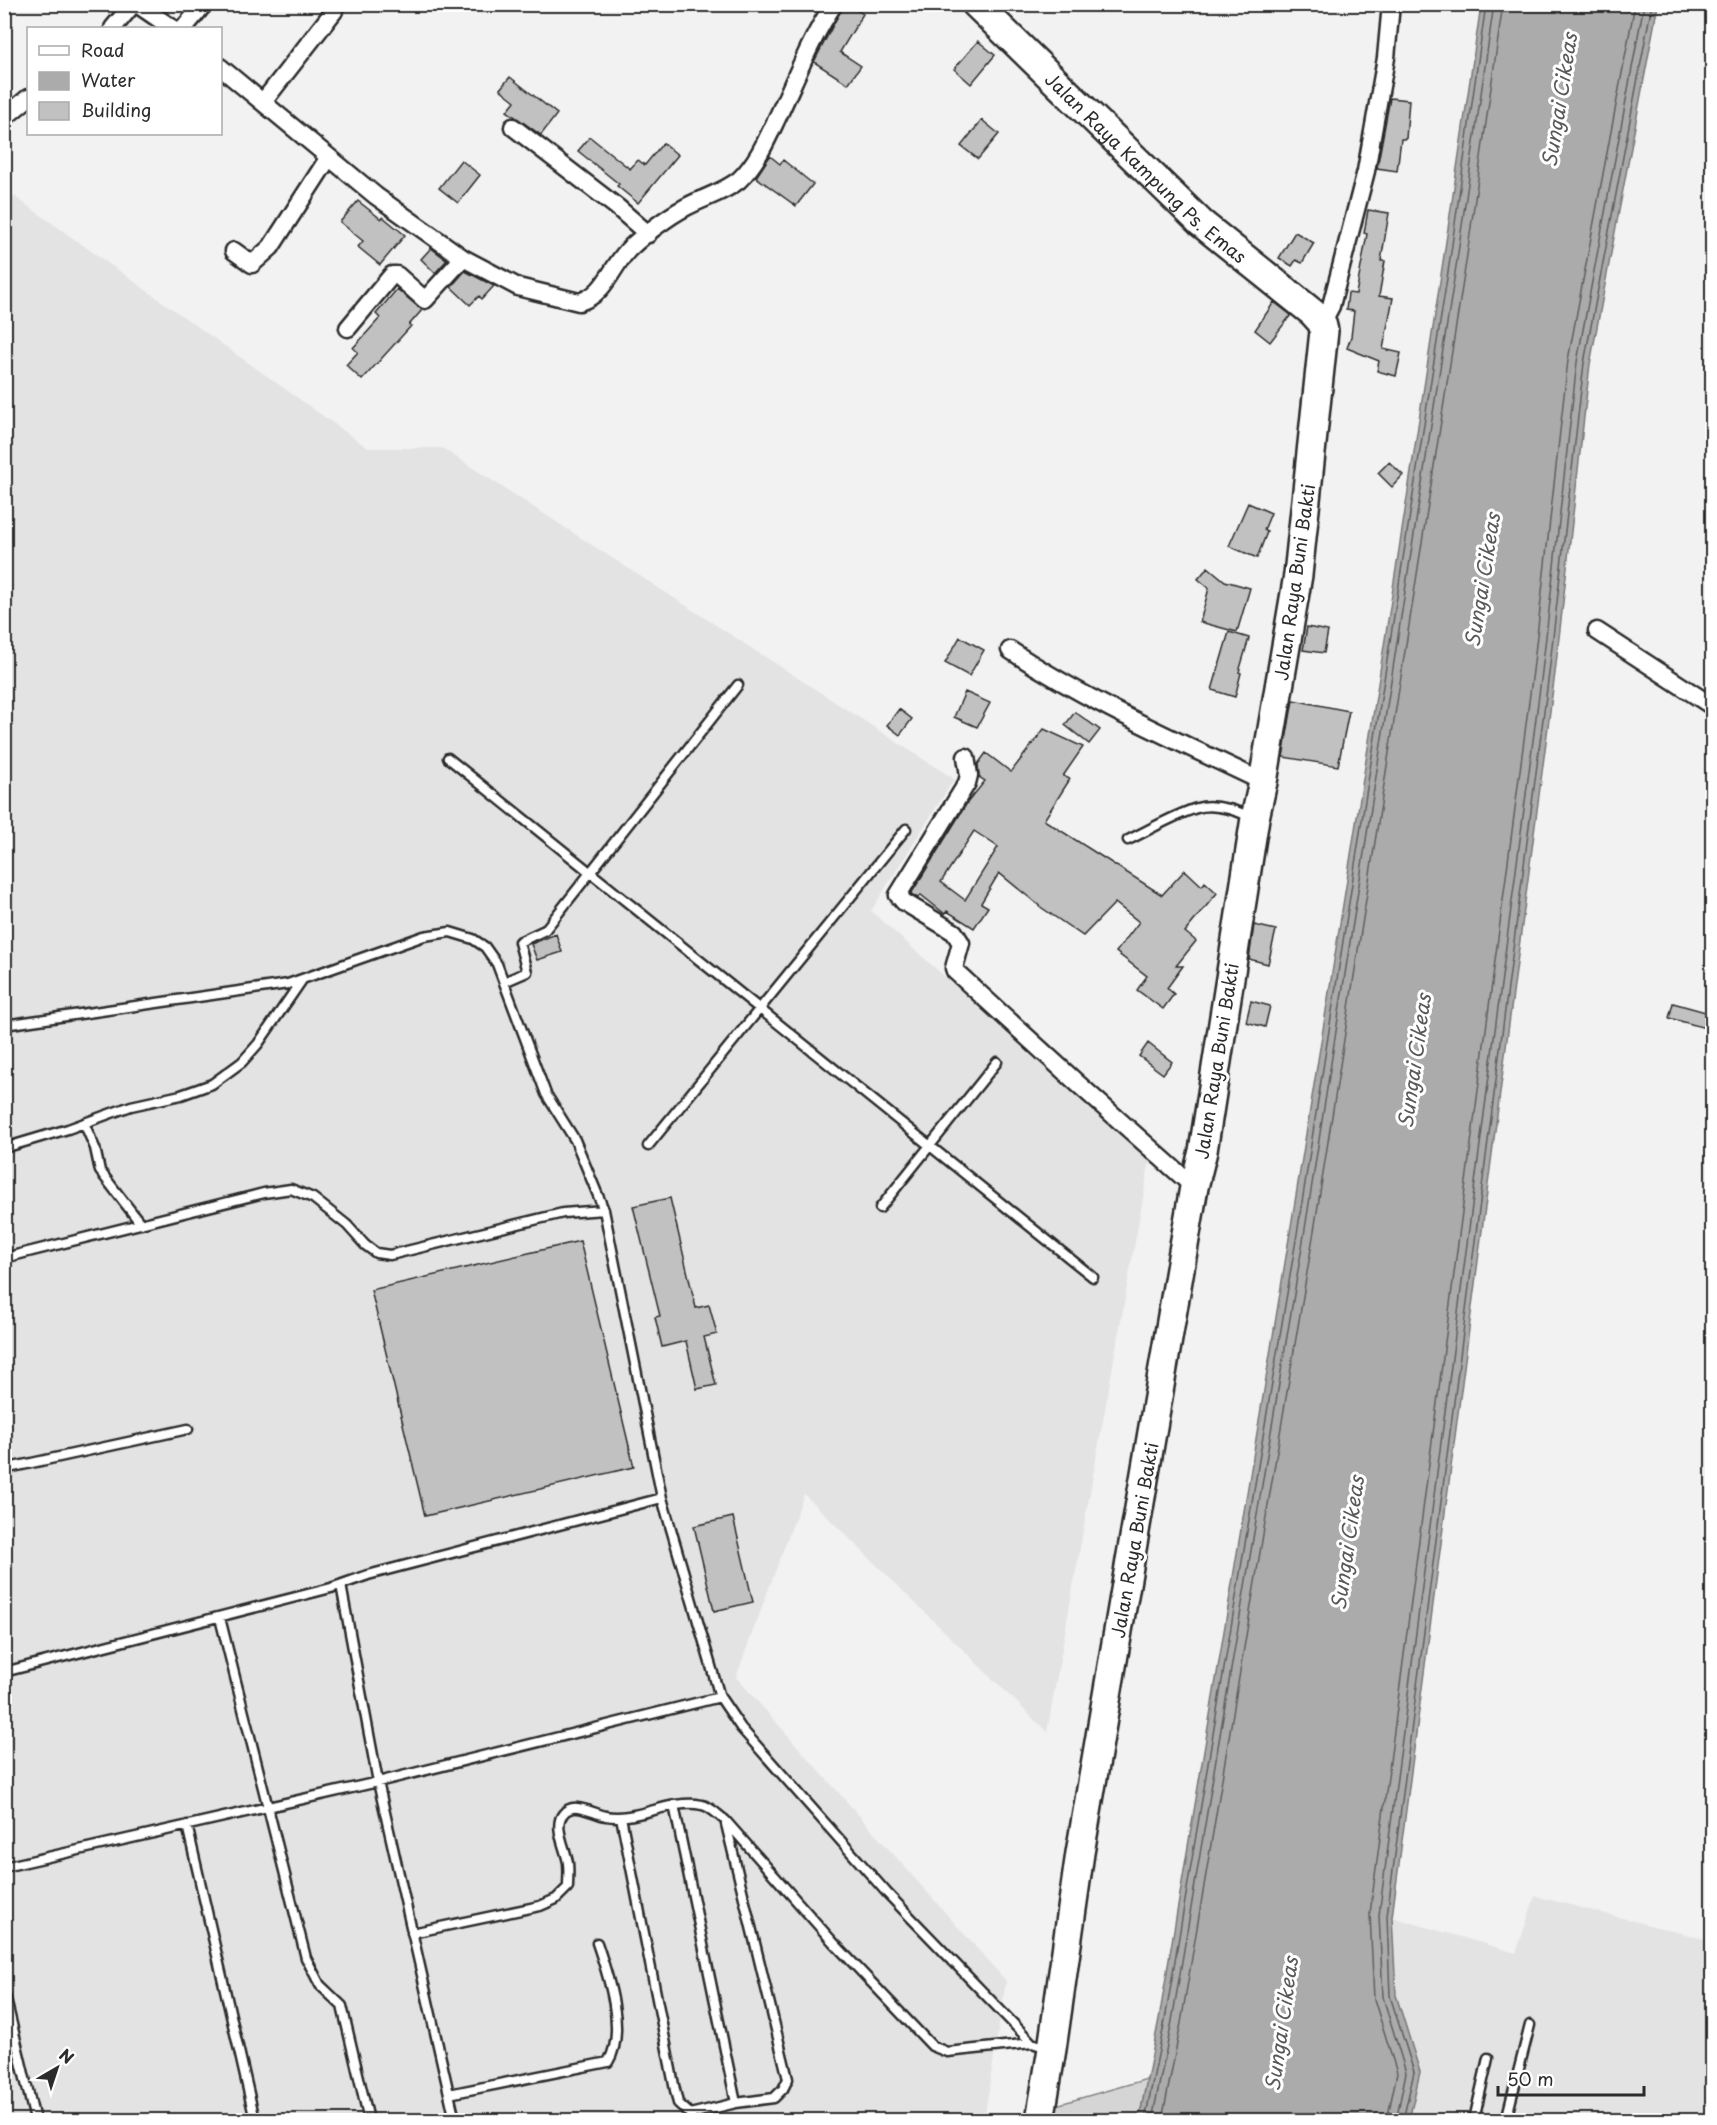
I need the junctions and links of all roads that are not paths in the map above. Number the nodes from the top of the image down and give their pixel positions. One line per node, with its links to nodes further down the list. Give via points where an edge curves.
1 (133, 4): 8 (street)
2 (137, 4): 9 (street)
3 (204, 4): 10 (street)
4 (834, 4): 17 (street, via 755,160 729,187 685,207)
5 (976, 4): 20 (main road, Jalan Raya Kampung Ps. Emas, via 1201,223)
6 (1391, 4): 20 (street, Jalan Raya Buni Bakti, via 1386,58 1366,171 1331,306)
7 (334, 11): 13 (street)
8 (114, 27)
9 (171, 27)
10 (185, 27)
11 (222, 69): 13 (street)
12 (27, 99): 14 (street)
13 (263, 102): 16 (street)
14 (4, 118)
15 (513, 127): 17 (street)
16 (328, 158): 18 (street, via 271,247 252,264); 19 (street)
17 (648, 234): 19 (street, via 624,253 601,288 579,302 518,287)
18 (234, 251)
19 (463, 258): 21 (street, via 425,300 397,275 392,275)
20 (1322, 323): 28 (main road, Jalan Raya Buni Bakti, via 1324,340 1298,575)
21 (348, 328)
22 (1597, 631): 25 (street)
23 (1010, 650): 28 (street, via 1050,675)
24 (738, 685): 32 (lane)
25 (1713, 706)
26 (966, 757): 42 (street, via 967,783 898,895 960,939 955,971)
27 (448, 758): 32 (lane)
28 (1263, 782): 29 (main road, Jalan Raya Buni Bakti)
29 (1255, 818): 31 (lane, via 1237,811 1196,808); 42 (main road, Jalan Raya Buni Bakti, via 1203,1151)
30 (906, 829): 35 (lane)
31 (1128, 840)
32 (590, 872): 34 (lane, via 545,930 519,942 526,972); 35 (lane)
33 (302, 980): 34 (lane, via 424,936 450,932 485,947); 36 (lane); 38 (lane, via 258,1044 242,1062 212,1084)
34 (504, 982): 44 (lane, via 546,1094 575,1140)
35 (760, 1009): 39 (lane); 40 (lane)
36 (4, 1025)
37 (997, 1062): 39 (lane)
38 (84, 1123): 41 (lane); 45 (lane, via 100,1171)
39 (929, 1145): 43 (lane); 47 (lane)
40 (648, 1146)
41 (4, 1148)
42 (1194, 1187): 66 (main road, Jalan Raya Buni Bakti, via 1080,1853)
43 (880, 1208)
44 (604, 1210): 45 (lane, via 563,1213 390,1255 365,1245 347,1224 313,1198 291,1190 264,1193); 50 (lane)
45 (141, 1224): 46 (lane)
46 (4, 1258)
47 (1093, 1277)
48 (188, 1429): 49 (lane)
49 (4, 1469)
50 (662, 1498): 51 (lane); 54 (lane)
51 (341, 1585): 52 (lane); 55 (lane)
52 (220, 1618): 53 (lane); 57 (lane)
53 (4, 1672)
54 (720, 1697): 55 (lane); 66 (lane, via 741,1728 886,1893)
55 (378, 1782): 57 (lane); 62 (lane)
56 (674, 1805): 58 (lane); 59 (lane, via 703,1805); 69 (lane)
57 (267, 1807): 60 (lane); 72 (lane, via 306,1958 320,1985 342,2006)
58 (621, 1817): 62 (lane, via 574,1807 565,1811 559,1825 568,1864 568,1887 556,1899 540,1906); 69 (lane, via 678,2103 690,2114)
59 (725, 1820): 66 (lane, via 932,2046 947,2052); 69 (lane, via 788,2079 774,2098)
60 (188, 1825): 61 (lane); 71 (lane)
61 (4, 1866)
62 (412, 1933): 68 (lane)
63 (597, 1943): 68 (lane, via 615,2010 614,2053 608,2062)
64 (4, 1991): 70 (lane)
65 (1530, 2025): 76 (lane)
66 (1042, 2046): 74 (main road, Jalan Raya Buni Bakti)
67 (1488, 2058): 75 (lane)
68 (449, 2094): 73 (lane)
69 (736, 2103)
70 (35, 2121)
71 (255, 2121)
72 (369, 2121)
73 (455, 2121)
74 (1040, 2121)
75 (1474, 2121)
76 (1506, 2121)

